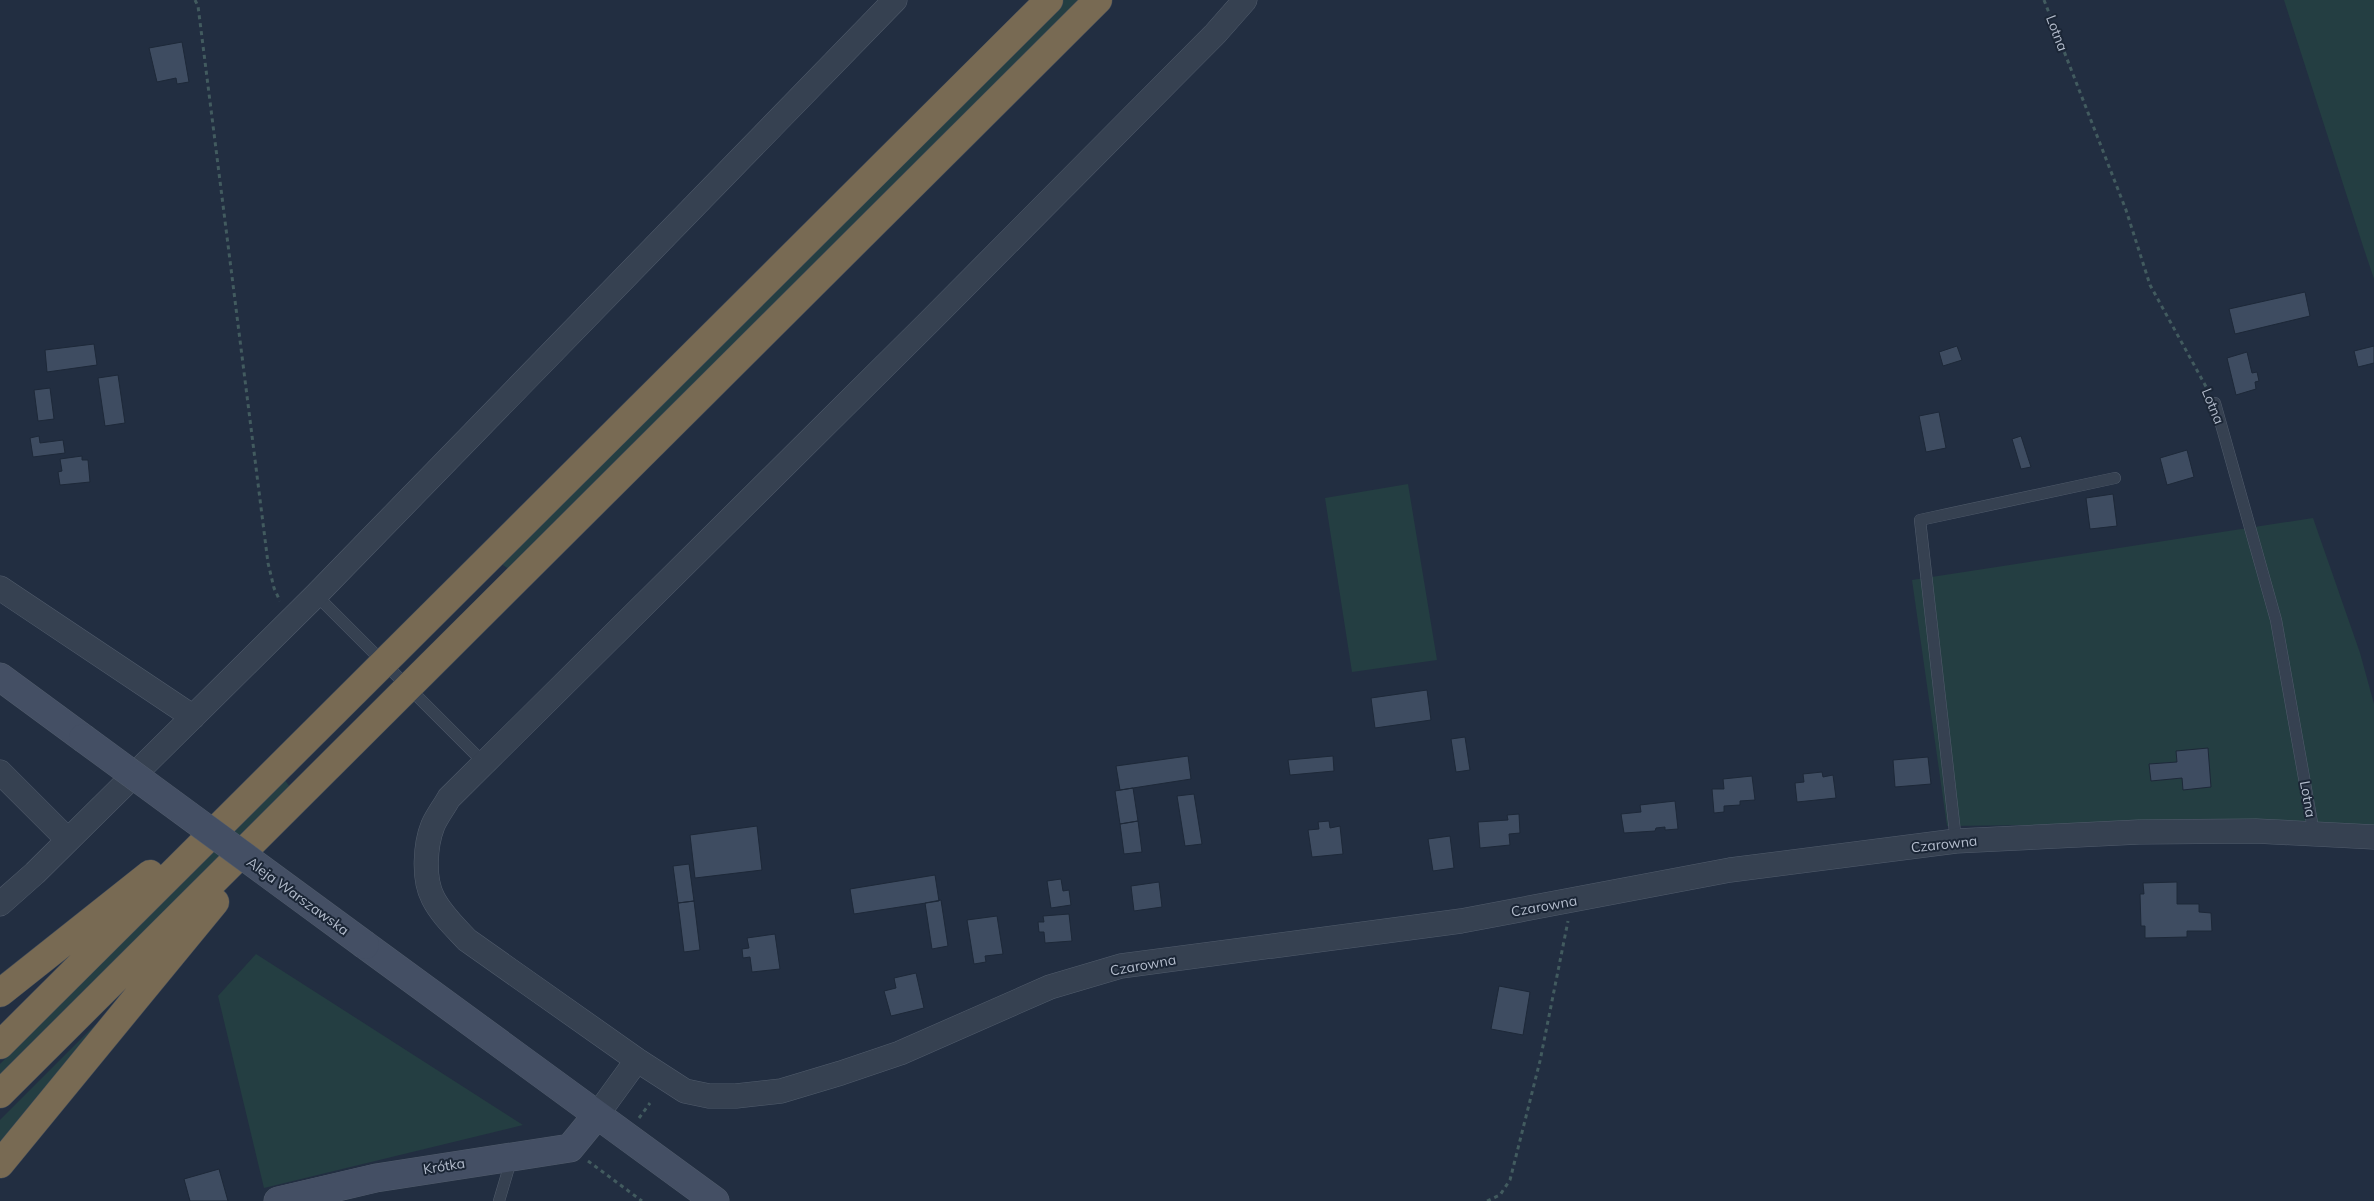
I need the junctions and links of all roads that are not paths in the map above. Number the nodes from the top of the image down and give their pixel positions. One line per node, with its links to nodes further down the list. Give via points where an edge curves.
1 (895, 0): 8 (street)
2 (1049, 0): 9 (highway)
3 (1098, 0): 11 (highway)
4 (1245, 0): 13 (street, Czarowna, via 936,315)
5 (2215, 403): 17 (lane, Lotna, via 2276,620)
6 (2115, 478): 20 (lane, via 1920,520)
7 (0, 588): 12 (street)
8 (316, 595): 9 (lane); 12 (street)
9 (384, 663): 11 (lane); 15 (highway)
10 (0, 677): 26 (street, Aleja Warszawska, bridge)
11 (408, 687): 13 (lane); 16 (highway)
12 (193, 717): 19 (street)
13 (484, 763): 24 (street, Czarowna, via 449,798 433,825 427,876 432,897 467,940)
14 (0, 772): 19 (street)
15 (253, 793): 22 (highway); 23 (highway)
16 (299, 795): 25 (highway); 28 (highway, via 244,871 204,915)
17 (2314, 834): 18 (street, Czarowna); 20 (street, Czarowna, via 2139,832)
18 (2374, 837)
19 (68, 840): 21 (street)
20 (1956, 841): 24 (street, Czarowna, via 1730,870 1461,921 1121,966 1050,988 900,1053 781,1091 736,1096 709,1096 685,1091)
21 (0, 904)
22 (0, 993)
23 (0, 1045)
24 (637, 1060): 26 (street)
25 (0, 1094)
26 (597, 1115): 27 (street, Krótka, via 570,1148); 31 (street, Aleja Warszawska)
27 (512, 1155): 29 (street, Krótka, via 376,1178); 30 (lane)
28 (0, 1164)
29 (278, 1201)
30 (499, 1201)
31 (714, 1201)

